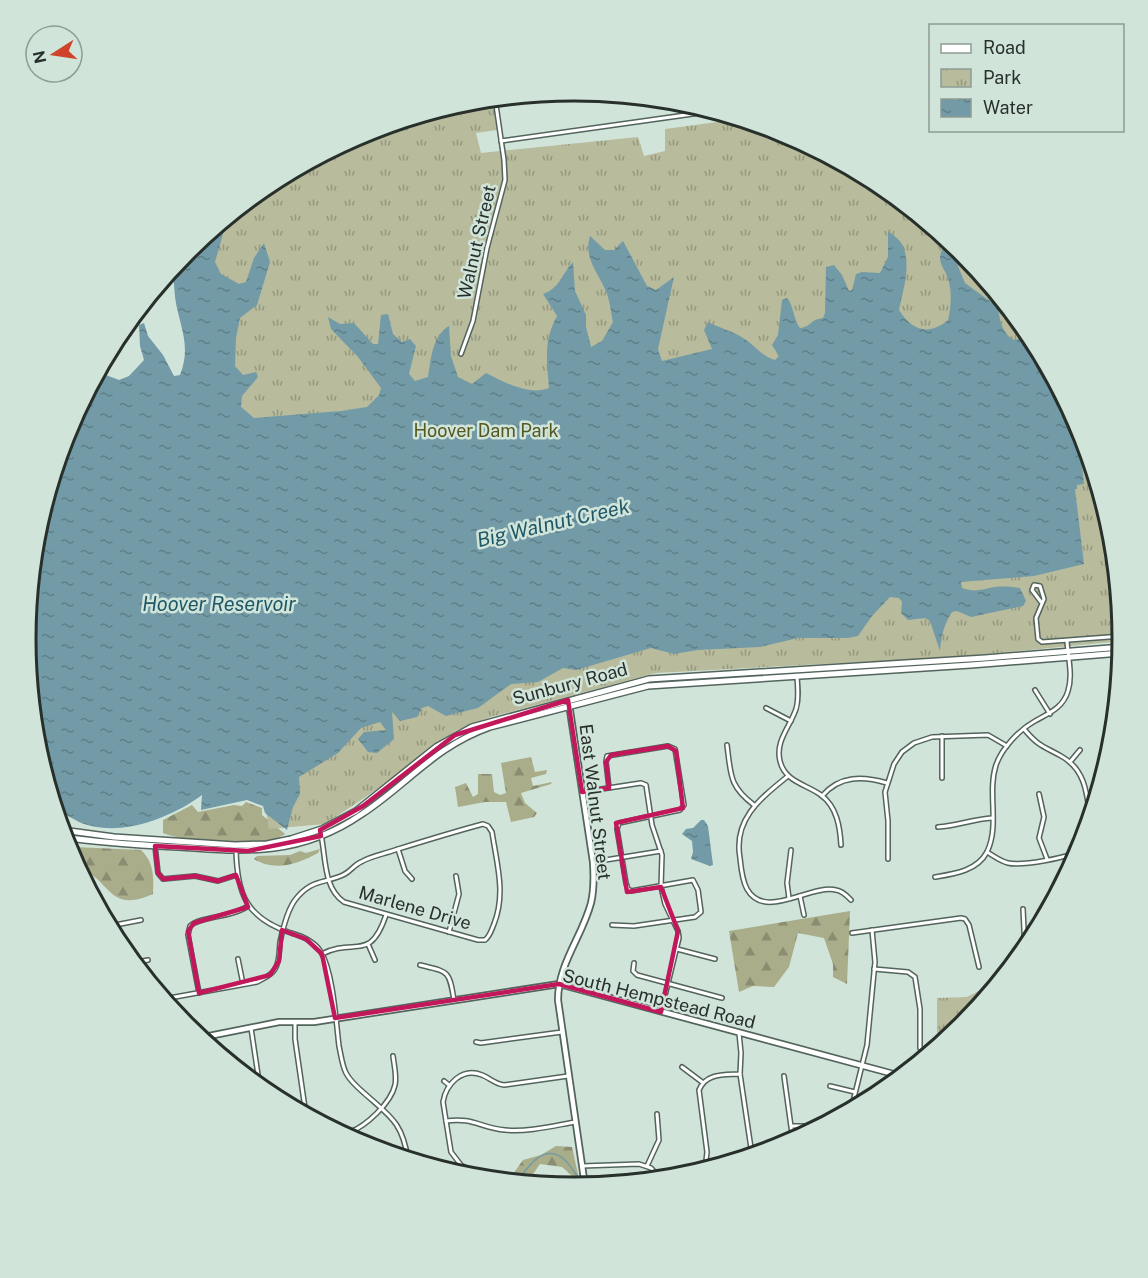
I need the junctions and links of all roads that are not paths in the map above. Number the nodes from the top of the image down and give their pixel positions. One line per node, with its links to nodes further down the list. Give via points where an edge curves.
1 (496, 107): 3 (street, Walnut Street)
2 (692, 114): 3 (street)
3 (501, 141): 4 (street, Walnut Street, via 505,180 473,321)
4 (461, 354)
5 (1041, 602): 5 (street, via 1042,589 1034,585 1032,590); 7 (street, via 1036,618 1040,641)
6 (1112, 637): 7 (street)
7 (1067, 641): 10 (street)
8 (1112, 648): 10 (main road)
9 (1112, 653): 10 (main road, Sunbury Road)
10 (1068, 654): 11 (main road, Sunbury Road); 11 (main road, Sunbury Road, via 959,666); 15 (street, via 1067,694)
11 (797, 673): 13 (main road, Sunbury Road, via 648,686); 13 (main road, Sunbury Road, via 658,678); 16 (street, via 798,701)
12 (1035, 690): 15 (street)
13 (568, 703): 27 (street, East Walnut Street); 36 (main road, Sunbury Road, via 452,744 363,814); 36 (main road, Sunbury Road, via 485,723 455,735)
14 (766, 708): 16 (street)
15 (1050, 714): 17 (street)
16 (791, 721): 23 (street, via 779,750)
17 (1024, 729): 20 (street); 22 (street, via 1042,748)
18 (942, 736): 20 (street, via 988,735); 24 (street); 25 (street, via 922,739 907,748)
19 (727, 745): 31 (street, via 733,783)
20 (1007, 746): 33 (street, via 996,764)
21 (1080, 750): 22 (street)
22 (1070, 762): 30 (street, via 1084,781)
23 (788, 776): 29 (street); 31 (street)
24 (942, 778)
25 (887, 783): 29 (street, via 866,778 843,781 833,784); 47 (street)
26 (609, 788): 27 (street); 32 (street, via 645,784); 32 (street, via 607,756 674,747 683,808)
27 (582, 792): 49 (street, East Walnut Street)
28 (1039, 794): 48 (street, via 1044,817 1039,838)
29 (822, 796): 38 (street, via 835,813)
30 (1088, 796)
31 (754, 806): 57 (street, via 743,822 739,845 744,880 751,897 766,902)
32 (651, 816): 43 (street); 46 (street, via 618,826)
33 (993, 818): 34 (street); 44 (street)
34 (938, 827)
35 (72, 831): 40 (main road, Sunbury Road)
36 (321, 833): 40 (main road, Sunbury Road); 53 (street, Marlene Drive)
37 (74, 838): 39 (main road, Sunbury Road)
38 (841, 845)
39 (155, 846): 40 (main road, Sunbury Road); 50 (street, via 158,873 163,879 195,876 218,881)
40 (235, 848): 50 (street)
41 (398, 849): 53 (street, via 362,861 345,874); 54 (street); 69 (street, Marlene Drive, via 483,824 491,829 501,890 489,936 477,940)
42 (791, 850): 57 (street)
43 (661, 851): 46 (street); 55 (street)
44 (987, 852): 48 (street, via 1015,864); 52 (street, via 962,872)
45 (1066, 856): 48 (street)
46 (622, 857): 49 (street); 55 (street, via 628,889)
47 (888, 859)
48 (1047, 859)
49 (593, 862): 86 (street, East Walnut Street, via 591,902)
50 (237, 875): 59 (street)
51 (456, 876): 69 (street, via 459,894)
52 (935, 877)
53 (328, 879): 61 (street, Marlene Drive, via 334,893 344,902); 67 (street, via 297,897)
54 (412, 879)
55 (661, 887): 64 (street); 64 (street, via 691,880 696,884 700,914)
56 (800, 896): 57 (street); 58 (street, via 823,889 837,890); 62 (street)
57 (789, 898)
58 (852, 900)
59 (248, 906): 67 (street, via 263,921); 87 (street, via 232,915 190,926)
60 (1023, 909): 71 (street)
61 (386, 915): 69 (street, Marlene Drive); 72 (street, via 377,937)
62 (804, 915)
63 (141, 920): 66 (street)
64 (673, 920): 65 (street); 73 (street, via 678,932)
65 (612, 925)
66 (120, 926)
67 (283, 930): 74 (street, via 313,942); 85 (street, via 276,969 257,982)
68 (872, 930): 70 (street); 82 (street, via 965,919); 83 (street)
69 (449, 932)
70 (852, 933)
71 (1024, 933)
72 (368, 944): 74 (street, via 337,947); 78 (street)
73 (677, 949): 76 (street); 84 (street)
74 (322, 954): 92 (street)
75 (238, 959): 85 (street)
76 (715, 959)
77 (148, 960): 79 (street)
78 (375, 960)
79 (143, 961)
80 (634, 963): 84 (street, via 635,974)
81 (420, 965): 90 (street, via 447,974)
82 (979, 967)
83 (874, 969): 99 (street, via 908,972 915,977); 101 (street)
84 (669, 983): 89 (street); 91 (street)
85 (243, 984): 87 (street)
86 (559, 984): 90 (street, South Hempstead Road); 91 (street, South Hempstead Road); 95 (street, East Walnut Street)
87 (199, 993): 88 (street)
88 (173, 997)
89 (722, 998)
90 (454, 1000): 92 (street, South Hempstead Road)
91 (661, 1012): 96 (street, South Hempstead Road)
92 (335, 1018): 93 (street, South Hempstead Road); 115 (street, via 347,1076)
93 (295, 1022): 94 (street, South Hempstead Road); 114 (street)
94 (251, 1028): 97 (street, South Hempstead Road); 104 (street)
95 (562, 1032): 98 (street); 106 (street, East Walnut Street)
96 (739, 1033): 101 (street, South Hempstead Road); 105 (street)
97 (211, 1036)
98 (476, 1042)
99 (920, 1048)
100 (393, 1056): 115 (street, via 395,1086)
101 (862, 1066): 103 (street, South Hempstead Road); 112 (street)
102 (682, 1067): 109 (street)
103 (891, 1073)
104 (258, 1074)
105 (740, 1074): 109 (street, via 711,1076); 123 (street)
106 (568, 1076): 110 (street, via 504,1085 472,1073); 118 (street, East Walnut Street)
107 (783, 1076): 119 (street)
108 (444, 1082): 110 (street)
109 (702, 1082): 125 (street, via 699,1090)
110 (449, 1085): 117 (street, via 443,1102)
111 (830, 1086): 112 (street)
112 (855, 1092): 113 (street)
113 (854, 1098)
114 (305, 1105)
115 (380, 1107): 121 (street); 124 (street, via 401,1130)
116 (657, 1114): 128 (street, via 659,1140)
117 (446, 1121): 118 (street, via 471,1120 514,1131); 126 (street, via 453,1157)
118 (575, 1122): 127 (street, East Walnut Street)
119 (791, 1126): 120 (street); 122 (street)
120 (803, 1126)
121 (355, 1130)
122 (792, 1131)
123 (751, 1147)
124 (406, 1150)
125 (706, 1161)
126 (461, 1165)
127 (582, 1166): 128 (street); 130 (street, East Walnut Street)
128 (647, 1166): 129 (street)
129 (654, 1171)
130 (583, 1177)

